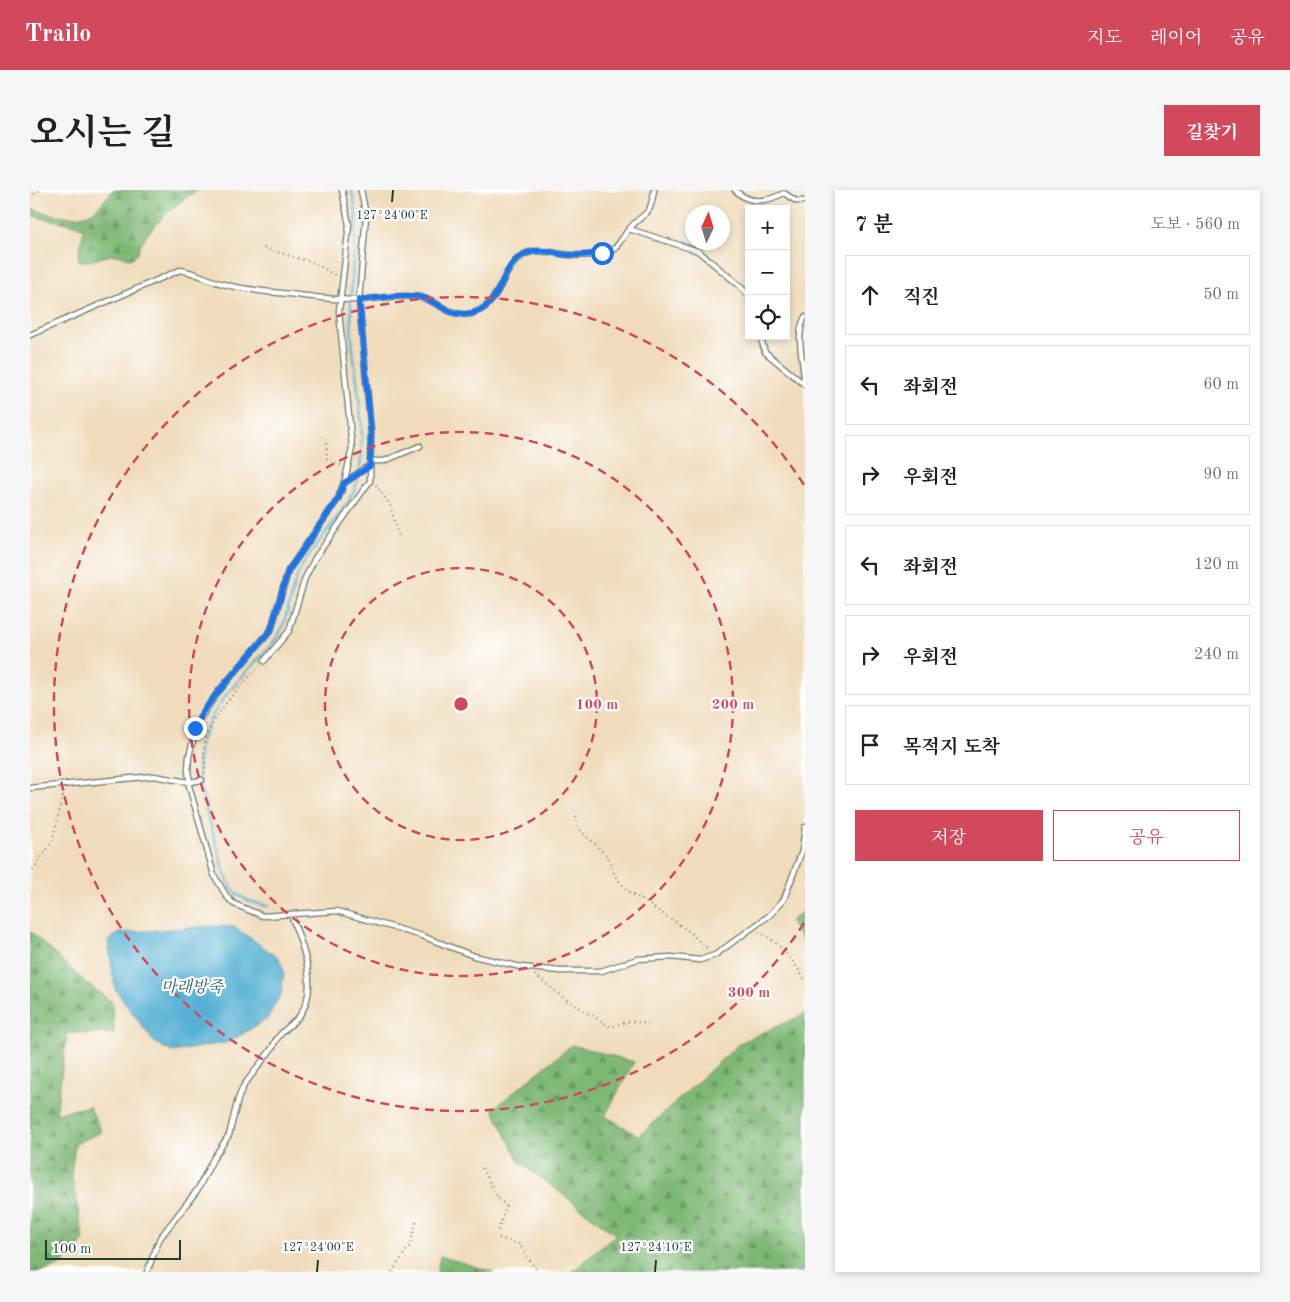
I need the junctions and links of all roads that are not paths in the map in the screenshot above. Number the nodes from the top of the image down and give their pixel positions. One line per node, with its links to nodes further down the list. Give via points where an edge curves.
1 (342, 190): 9 (lane, via 349,225)
2 (361, 190): 10 (lane, via 366,216)
3 (654, 190): 7 (lane, via 650,210)
4 (735, 190): 5 (lane, via 742,198 751,201 770,199)
5 (784, 192): 6 (lane, via 796,201)
6 (805, 200)
7 (629, 229): 8 (lane, via 698,251); 10 (lane, via 607,254 572,255 544,250 523,255 512,265 493,301 471,314 457,314 421,297)
8 (748, 295)
9 (338, 300): 10 (lane); 12 (lane, via 238,288 180,270); 17 (lane, via 351,437)
10 (359, 300): 16 (lane, via 371,433)
11 (805, 317): 14 (lane, via 800,334)
12 (30, 335)
13 (760, 340): 14 (lane, via 765,352)
14 (804, 384)
15 (420, 446): 16 (lane, via 384,462)
16 (370, 463): 17 (lane); 18 (lane, via 370,481 315,558 305,578 289,631)
17 (344, 483): 20 (lane, via 338,499 288,571 271,630 218,692 198,721 189,756)
18 (264, 661)
19 (202, 780): 20 (lane)
20 (189, 782): 21 (lane, via 154,776); 23 (lane, via 214,874 227,897 234,904 263,916)
21 (30, 788)
22 (805, 827): 23 (lane, via 802,851 788,893 770,915 707,959 638,959 593,972 538,969 474,956 422,936 337,911)
23 (291, 915): 24 (lane, via 304,949 308,995 300,1015 274,1041 273,1047 248,1077 238,1098 229,1135 198,1189 160,1238)
24 (147, 1272)

